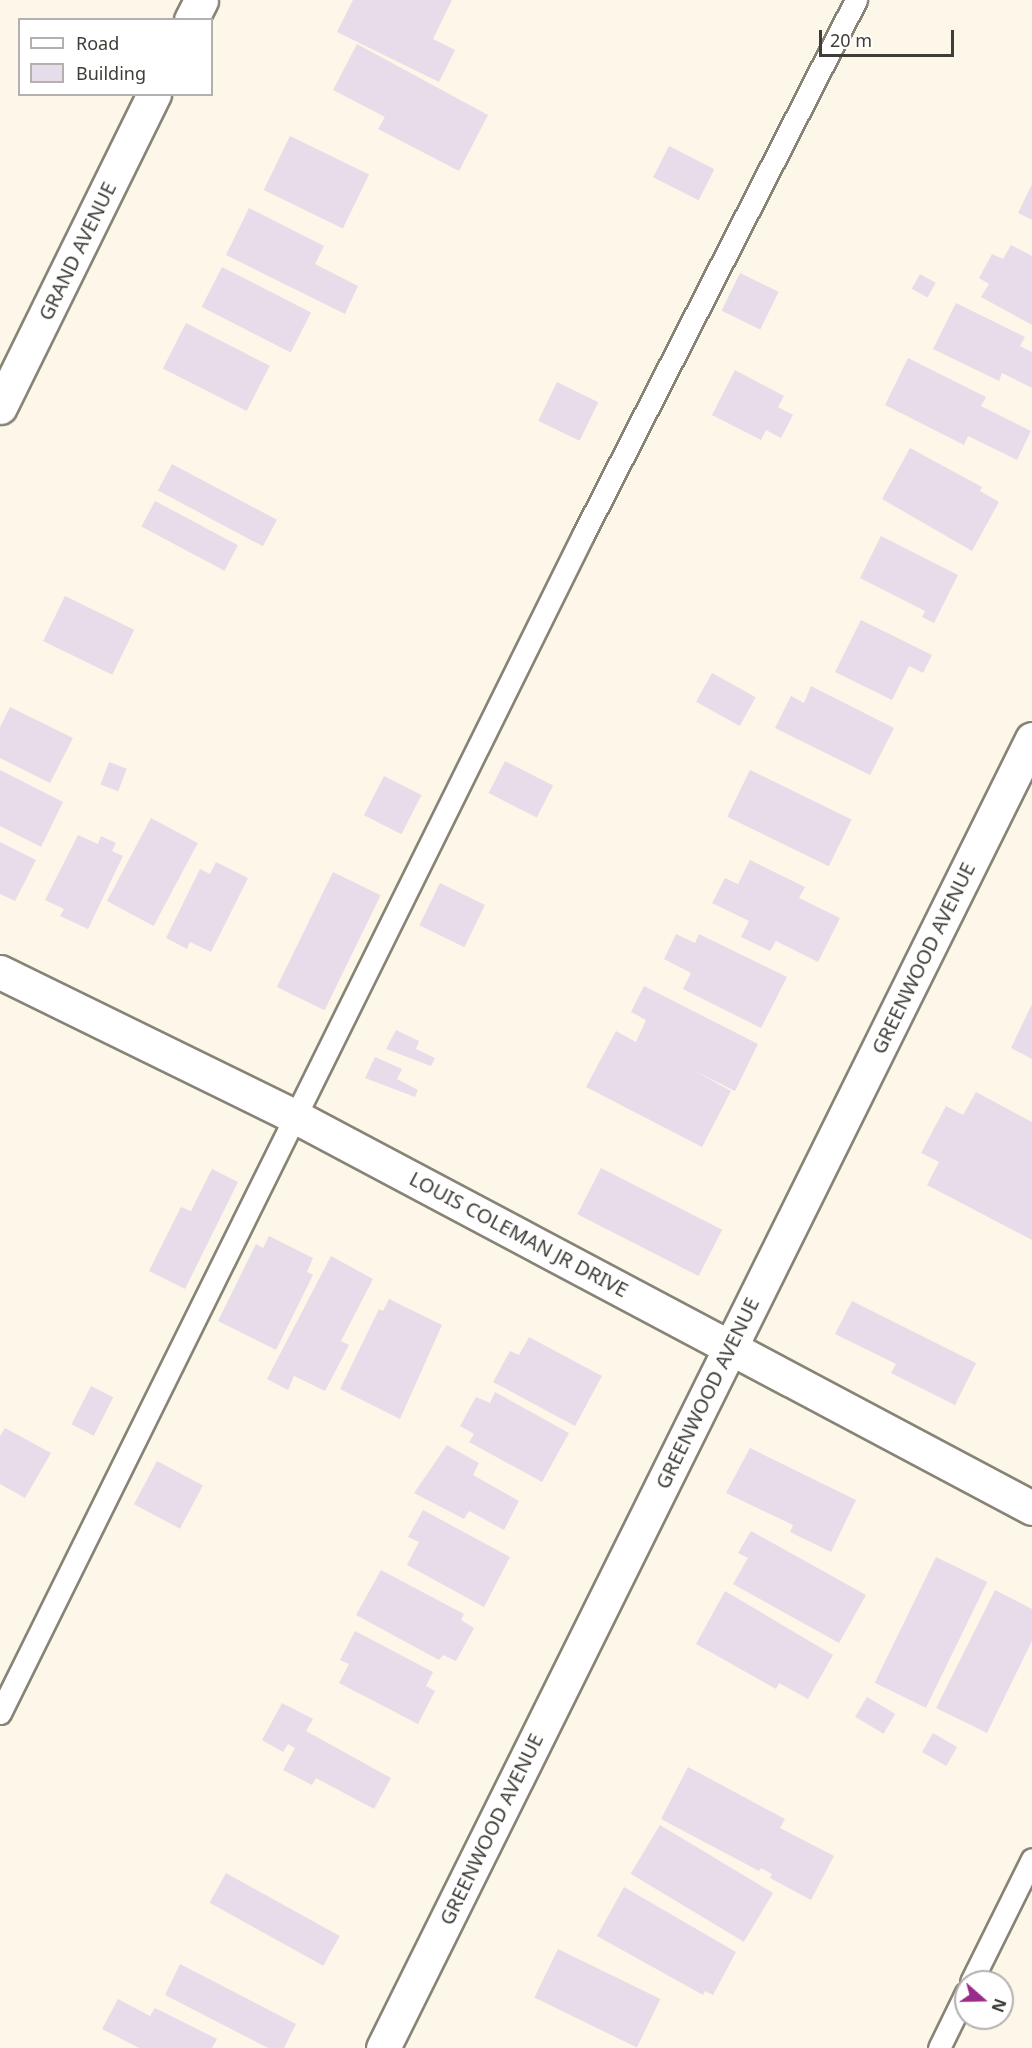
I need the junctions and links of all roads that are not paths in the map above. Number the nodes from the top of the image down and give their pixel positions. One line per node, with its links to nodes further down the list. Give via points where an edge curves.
1 (201, 0): 3 (street)
2 (856, 0): 8 (lane, via 583,535)
3 (192, 18)
4 (153, 96): 5 (street, GRAND AVENUE)
5 (0, 407)
6 (1032, 739): 9 (street, GREENWOOD AVENUE)
7 (0, 972): 8 (street, LOUIS COLEMAN JR DRIVE)
8 (298, 1118): 9 (street, LOUIS COLEMAN JR DRIVE); 11 (lane)
9 (730, 1347): 10 (street, LOUIS COLEMAN JR DRIVE); 15 (street, GREENWOOD AVENUE)
10 (1032, 1508)
11 (0, 1713)
12 (1032, 1859): 13 (lane)
13 (977, 1970)
14 (954, 2017): 16 (lane)
15 (383, 2048)
16 (939, 2048)

